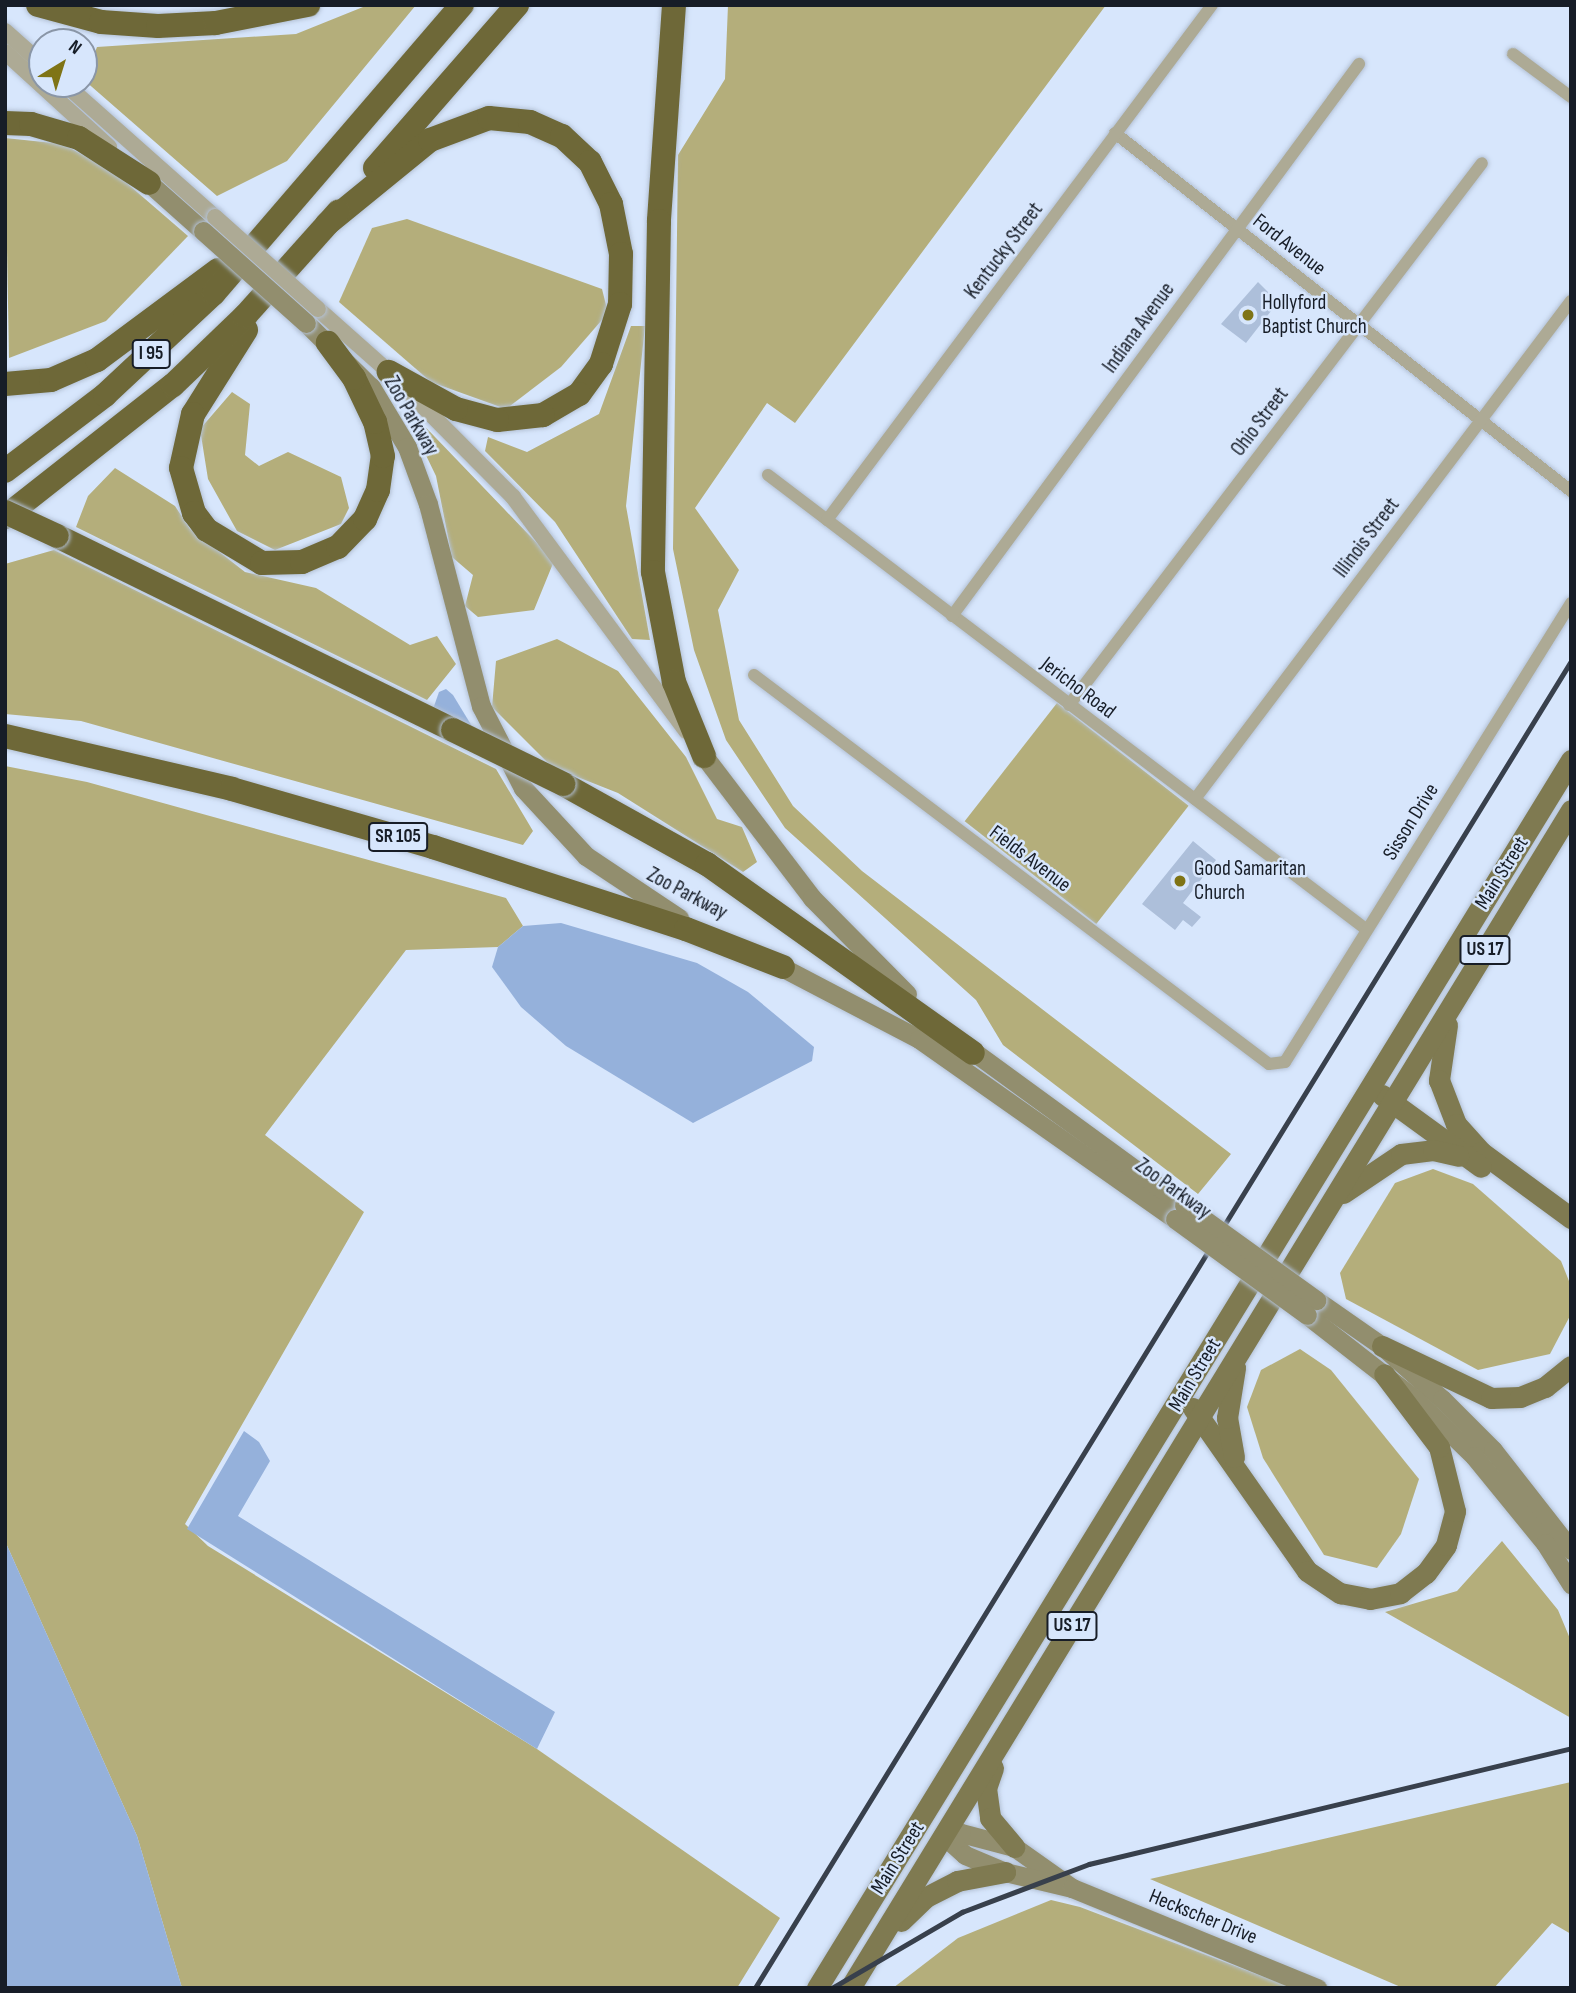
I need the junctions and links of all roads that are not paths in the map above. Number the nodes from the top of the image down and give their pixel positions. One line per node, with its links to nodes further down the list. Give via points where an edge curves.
1 (38, 5): 2 (highway, via 101,22 158,26 216,23)
2 (308, 5)
3 (462, 5): 18 (highway, I 95)
4 (517, 5): 20 (highway, I 95)
5 (674, 5): 40 (highway, via 659,221 653,572 674,682)
6 (1212, 5): 15 (street, Kentucky Street)
7 (5, 31): 9 (street)
8 (5, 52): 17 (street, Zoo Parkway)
9 (28, 52)
10 (1513, 54): 12 (street)
11 (1359, 64): 21 (street, Indiana Avenue)
12 (1571, 97)
13 (79, 98): 19 (street, Zoo Parkway)
14 (5, 123): 17 (highway, via 31,124 79,138)
15 (1115, 133): 21 (street, Ford Avenue); 34 (street, Kentucky Street)
16 (1482, 163): 25 (street, Ohio Street)
17 (149, 183): 19 (main road, Zoo Parkway)
18 (281, 219): 28 (highway, via 123,344 51,380); 30 (highway, I 95, via 152,354)
19 (209, 224): 24 (main road, Zoo Parkway, bridge)
20 (327, 224): 22 (highway, I 95); 27 (highway, via 430,140 489,118 530,122 562,135 590,162 606,193 621,254 620,304 601,364 579,394 543,415 497,420 456,409)
21 (1237, 229): 25 (street, Ford Avenue); 36 (street, Indiana Avenue)
22 (284, 274): 26 (highway, via 201,399 183,448 181,467 194,513 244,557 281,564 319,557 353,535 374,502 383,462 378,429 360,387); 33 (highway, I 95, via 164,394)
23 (1571, 301): 29 (street, Illinois Street)
24 (312, 316): 26 (main road, Zoo Parkway); 27 (street, Zoo Parkway)
25 (1359, 324): 29 (street, Ford Avenue); 38 (street, Ohio Street)
26 (328, 343): 45 (main road, Zoo Parkway, via 376,394 412,458 478,697 523,788 563,836 612,877 666,912)
27 (389, 372): 40 (street, Zoo Parkway, via 513,496)
28 (5, 384)
29 (1481, 419): 32 (street, Ford Avenue); 42 (street, Illinois Street)
30 (5, 471)
31 (768, 475): 34 (street, Jericho Road)
32 (1571, 491)
33 (5, 514): 47 (highway, SR 105, bridge, via 563,784 707,864)
34 (827, 520): 36 (street, Jericho Road)
35 (1571, 603): 44 (street, Sisson Drive)
36 (951, 616): 38 (street, Jericho Road)
37 (754, 675): 48 (street, Fields Avenue, via 1269,1064)
38 (1069, 705): 42 (street, Jericho Road)
39 (5, 736): 45 (highway, SR 105, via 232,789 433,847 686,929)
40 (704, 756): 47 (main road, Zoo Parkway, via 812,898 887,977)
41 (1571, 761): 49 (main road, Main Street / US 17)
42 (1195, 799): 44 (street, Jericho Road)
43 (1571, 810): 46 (main road, Main Street / US 17)
44 (1366, 929): 48 (street, Sisson Drive)
45 (783, 967): 53 (main road, Zoo Parkway / SR 105, via 876,1014 959,1065)
46 (1456, 998): 50 (main road, Main Street / US 17); 51 (main road, via 1442,1040 1440,1091)
47 (973, 1053): 53 (main road, Zoo Parkway / SR 105)
48 (1285, 1062)
49 (1374, 1081): 50 (main road); 61 (main road, Main Street / US 17)
50 (1395, 1096): 51 (main road); 52 (main road, Main Street / US 17)
51 (1476, 1156): 52 (main road, via 1433,1150 1401,1154); 54 (main road); 55 (main road)
52 (1329, 1204): 58 (main road, Main Street / US 17)
53 (1180, 1212): 56 (main road, Zoo Parkway / SR 105, bridge)
54 (1571, 1218)
55 (1571, 1236)
56 (1311, 1307): 57 (main road, Zoo Parkway / SR 105); 60 (main road, Zoo Parkway / SR 105)
57 (1382, 1346): 59 (main road, via 1491,1398 1520,1397 1545,1387); 64 (main road, Zoo Parkway / SR 105, via 1493,1450)
58 (1237, 1356): 62 (main road, Main Street / US 17); 63 (main road, via 1227,1418)
59 (1571, 1366)
60 (1384, 1374): 63 (main road, via 1439,1447 1455,1498 1446,1545 1414,1585 1370,1600 1340,1593 1316,1580); 65 (main road, Zoo Parkway / SR 105, via 1498,1483)
61 (1182, 1396): 62 (main road); 67 (main road, Main Street / US 17)
62 (1200, 1417): 63 (main road); 66 (main road, Main Street / US 17)
63 (1235, 1463)
64 (1571, 1550)
65 (1571, 1584)
66 (1004, 1736): 68 (main road, Main Street / US 17); 69 (main road, via 986,1788 987,1802 990,1818)
67 (938, 1792): 68 (main road); 70 (main road, Main Street / US 17)
68 (944, 1836): 69 (main road, Heckscher Drive, via 961,1833); 70 (main road); 71 (main road, Heckscher Drive, via 965,1854); 73 (main road, Main Street / US 17)
69 (1014, 1847): 72 (main road, Heckscher Drive)
70 (897, 1859): 74 (main road, Main Street / US 17)
71 (1005, 1872): 72 (main road, Heckscher Drive); 73 (main road, via 974,1875 926,1897)
72 (1072, 1888): 76 (main road, Heckscher Drive)
73 (872, 1950): 75 (main road, Main Street / US 17)
74 (817, 1988)
75 (850, 1988)
76 (1317, 1988)

